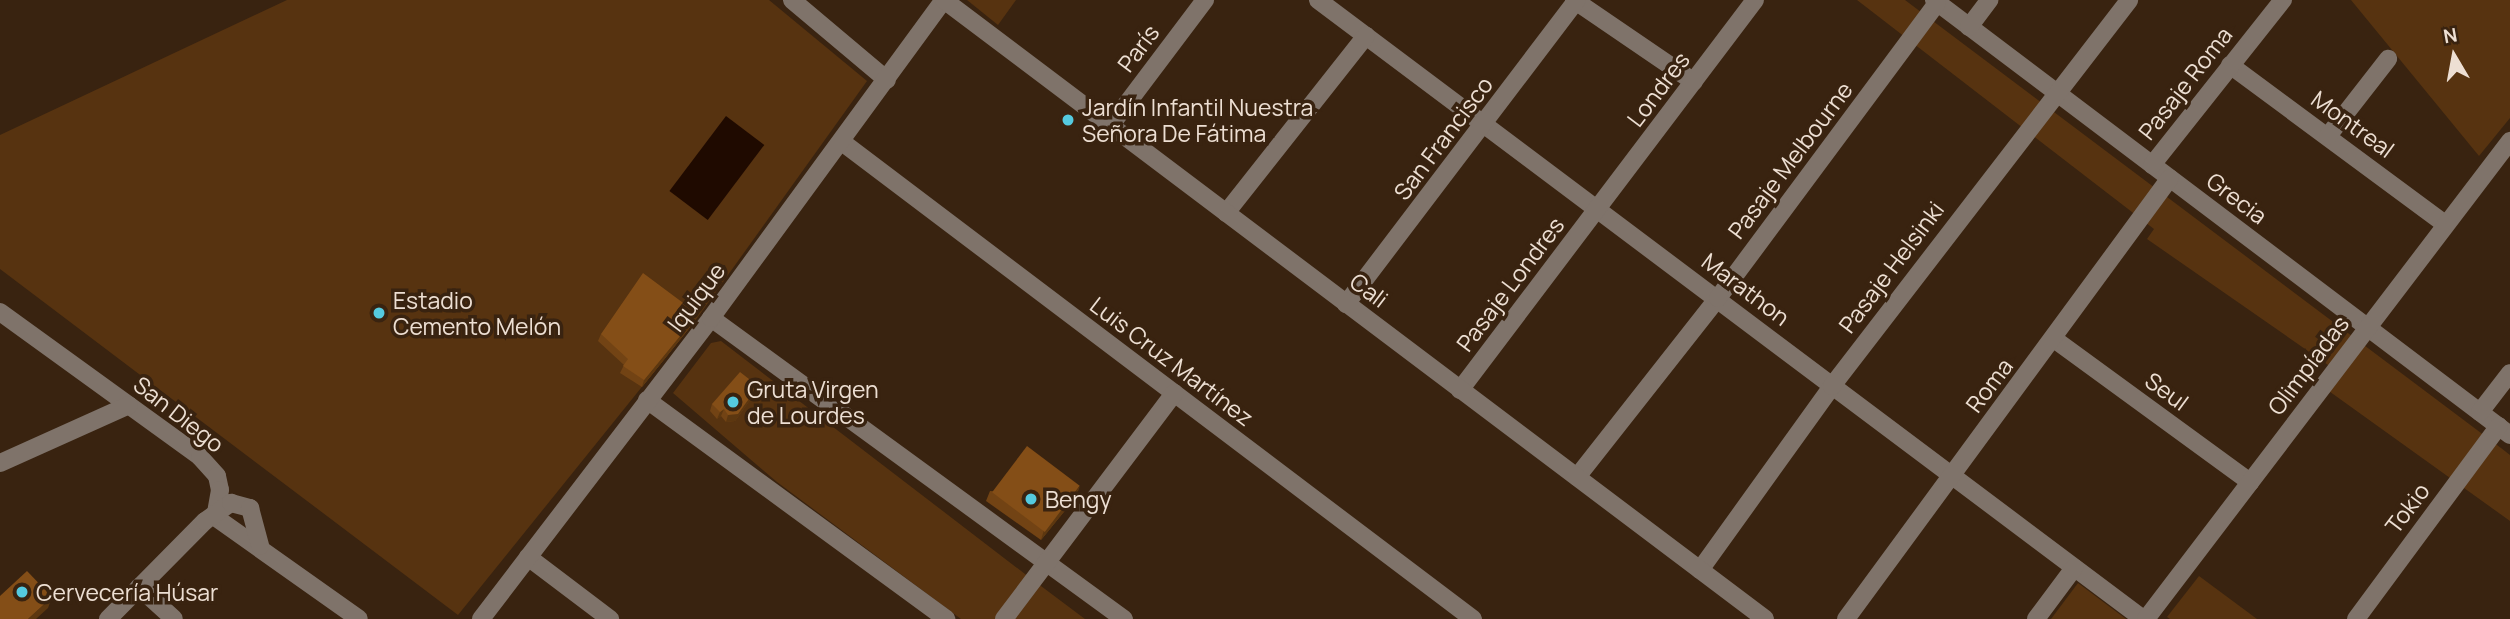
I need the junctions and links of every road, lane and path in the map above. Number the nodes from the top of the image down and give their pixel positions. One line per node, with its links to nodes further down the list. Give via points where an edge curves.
1 (792, 0): 15 (street)
2 (944, 0): 15 (street, Iquique); 18 (street, Cali)
3 (1205, 0): 18 (street, París)
4 (1318, 0): 12 (street, Marathon)
5 (1575, 0): 16 (street); 19 (street, San Francisco)
6 (1755, 0): 16 (street, Londres)
7 (1989, 0): 11 (street)
8 (2129, 0): 17 (street, Pasaje Helsinki)
9 (2283, 0): 14 (street, Pasaje Roma)
10 (1936, 1): 11 (street, Grecia); 28 (street, Pasaje Melbourne)
11 (1969, 27): 17 (street, Grecia)
12 (1366, 36): 19 (street, Marathon); 26 (street)
13 (2388, 60): 20 (street)
14 (2230, 65): 20 (street, Montreal); 23 (street, Pasaje Roma)
15 (887, 80): 22 (street, Iquique)
16 (1694, 82): 25 (street, Londres)
17 (2055, 92): 23 (street, Grecia); 35 (street, Pasaje Helsinki)
18 (1110, 126): 26 (street, Cali)
19 (1485, 126): 25 (street, Marathon); 29 (street, San Francisco)
20 (2328, 136): 27 (street, Montreal)
21 (2510, 141): 27 (street, Olimpíadas)
22 (842, 142): 31 (street, Iquique); 37 (street, Luis Cruz Martínez)
23 (2152, 165): 24 (street, Grecia)
24 (2170, 178): 32 (street, Grecia); 33 (street, Roma)
25 (1599, 207): 28 (street, Marathon); 36 (street, Pasaje Londres)
26 (1226, 213): 29 (street, Cali)
27 (2445, 224): 32 (street, Olimpíadas)
28 (1717, 298): 35 (street, Marathon); 44 (street, Pasaje Melbourne)
29 (1346, 303): 36 (street, Cali)
30 (0, 312): 39 (street, San Diego)
31 (711, 318): 38 (street, Iquique); 49 (street)
32 (2368, 327): 40 (street, Grecia); 45 (street, Olimpíadas)
33 (2054, 339): 43 (street, Roma); 45 (street, Seul)
34 (2510, 373): 40 (street)
35 (1832, 386): 43 (street, Marathon); 51 (street, Pasaje Helsinki)
36 (1460, 390): 44 (street, Cali)
37 (1174, 393): 49 (street); 61 (street, Luis Cruz Martínez)
38 (647, 400): 48 (street, Iquique); 58 (street)
39 (129, 405): 42 (street); 46 (street, San Diego, via 217,476 220,490)
40 (2480, 412): 41 (street, Grecia)
41 (2504, 431): 66 (street, Tokio)
42 (0, 463)
43 (1952, 475): 50 (street, Marathon); 63 (street, Roma)
44 (1577, 477): 51 (street, Cali)
45 (2250, 482): 65 (street, Olimpíadas)
46 (215, 517): 47 (street); 47 (street, via 231,503 247,504); 52 (street, via 205,521)
47 (260, 546): 55 (street)
48 (528, 557): 56 (street, Iquique); 57 (street)
49 (1045, 559): 59 (street); 60 (street)
50 (2074, 568): 64 (street); 65 (street, Marathon)
51 (1700, 570): 62 (street, Cali)
52 (139, 587): 53 (street); 54 (street)
53 (108, 619)
54 (174, 619)
55 (359, 619)
56 (481, 619)
57 (610, 619)
58 (946, 619)
59 (1004, 619)
60 (1124, 619)
61 (1473, 619)
62 (1765, 619)
63 (1846, 619)
64 (2036, 619)
65 (2145, 619)
66 (2356, 619)

